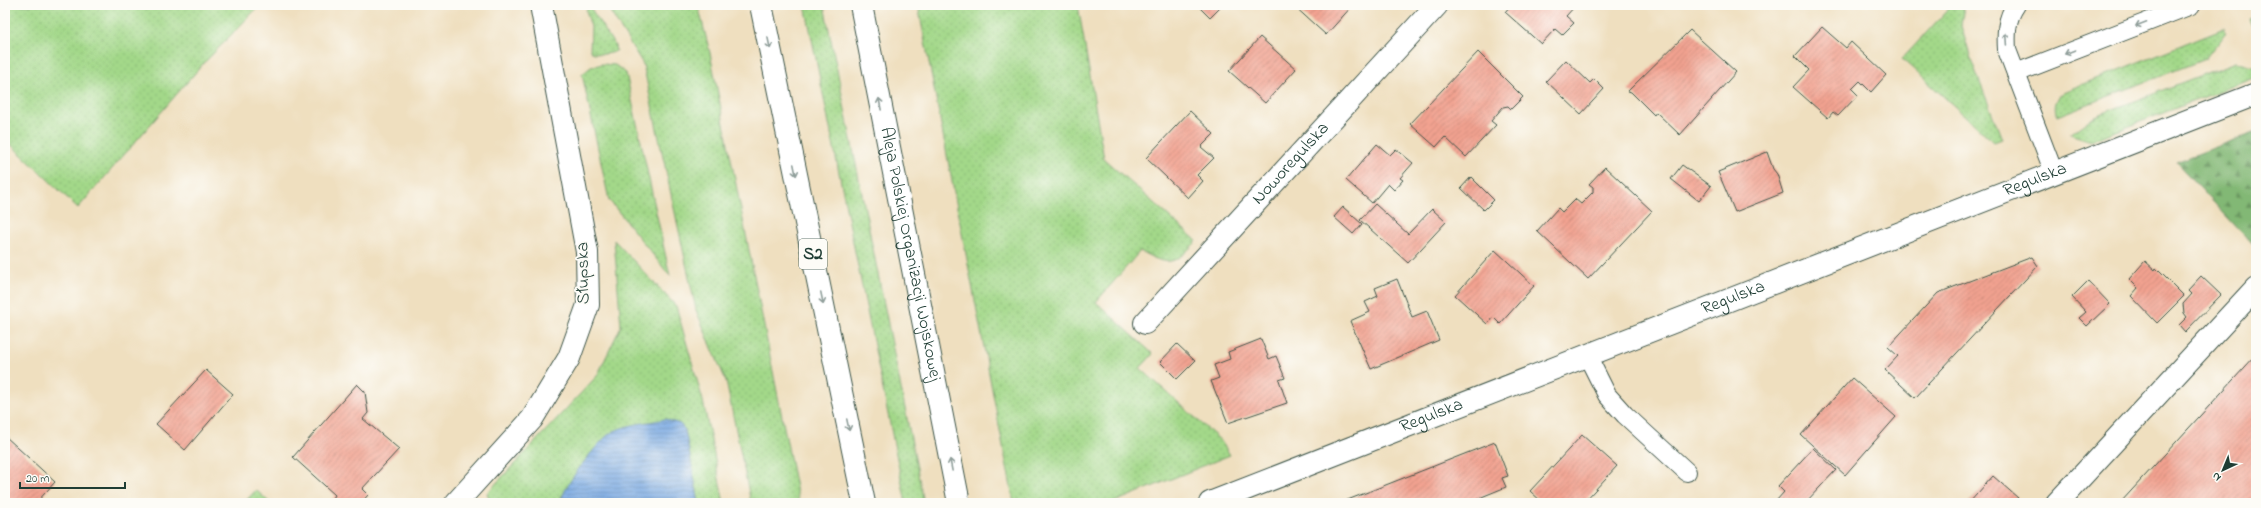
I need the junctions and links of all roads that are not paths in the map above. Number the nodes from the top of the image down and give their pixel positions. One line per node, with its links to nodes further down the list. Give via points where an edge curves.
1 (542, 5): 14 (main road, Słupska, via 587,252 588,305 569,358 532,419)
2 (761, 5): 15 (main road, S2, one-way to 15)
3 (860, 5): 16 (main road, Aleja Polskiej Organizacji Wojskowej, one-way to 3)
4 (1437, 5): 11 (main road, Noworegulska)
5 (2016, 5): 7 (lane, one-way to 5, via 2007,50 2006,31 2011,12)
6 (2191, 5): 7 (lane, one-way to 7)
7 (2016, 73): 9 (lane)
8 (2256, 94): 9 (main road, Regulska)
9 (2054, 173): 12 (main road, Regulska)
10 (2256, 288): 18 (main road)
11 (1145, 323)
12 (1587, 355): 13 (lane, via 1607,395); 17 (main road, Regulska)
13 (1687, 472)
14 (456, 503)
15 (864, 503)
16 (959, 503)
17 (1210, 503)
18 (2057, 503)

